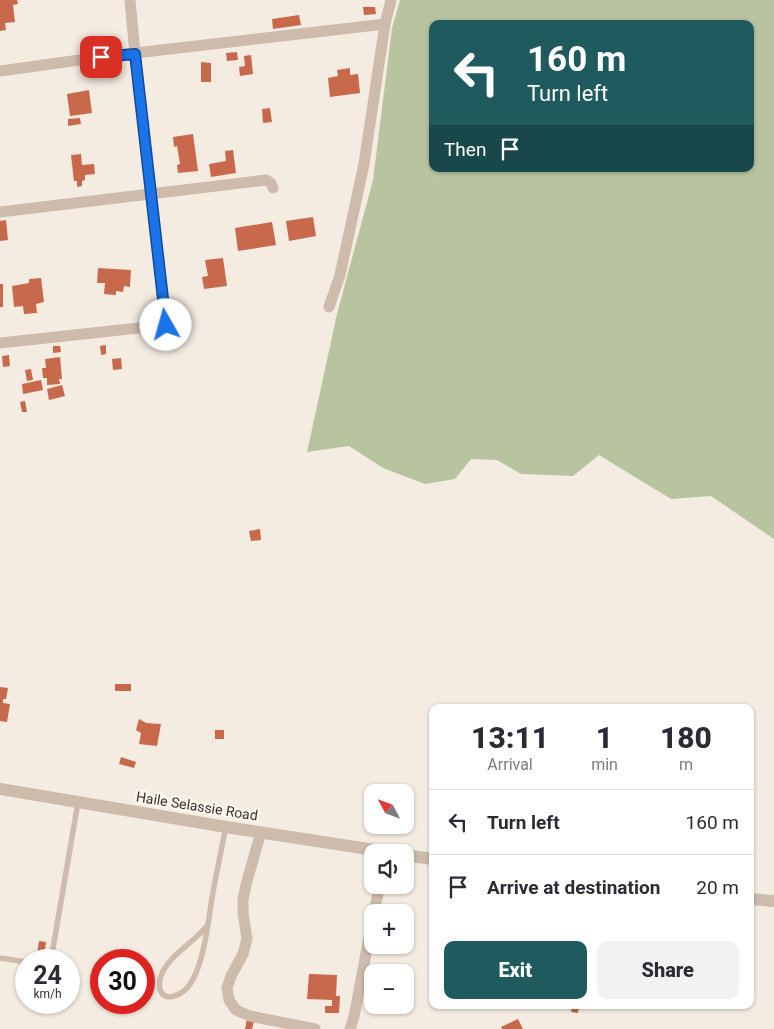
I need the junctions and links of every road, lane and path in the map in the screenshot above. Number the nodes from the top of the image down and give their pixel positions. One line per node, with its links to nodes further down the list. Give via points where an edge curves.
1 (130, 0): 4 (street)
2 (391, 0): 3 (street)
3 (385, 24): 4 (street); 9 (street, via 364,164 340,275)
4 (135, 54): 5 (street); 7 (street)
5 (0, 71)
6 (273, 188): 7 (street, via 266,180)
7 (150, 193): 8 (street); 10 (street, via 166,325)
8 (0, 212)
9 (329, 307)
10 (0, 343)
11 (0, 789): 12 (street, Haile Selassie Road)
12 (78, 802): 13 (street, Haile Selassie Road); 21 (lane)
13 (226, 827): 14 (street, Haile Selassie Road); 20 (lane)
14 (261, 832): 15 (street, Haile Selassie Road); 25 (street, via 244,899 247,938 243,954 230,976 228,1000 236,1010 250,1016)
15 (364, 848)
16 (414, 856): 17 (street)
17 (429, 859)
18 (754, 899): 19 (street)
19 (774, 901)
20 (208, 925): 20 (lane, via 194,977 184,991 170,998 165,996 159,986 168,962)
21 (53, 949)
22 (366, 954): 26 (street)
23 (0, 958): 24 (lane)
24 (15, 960)
25 (315, 1029)
26 (350, 1029)

